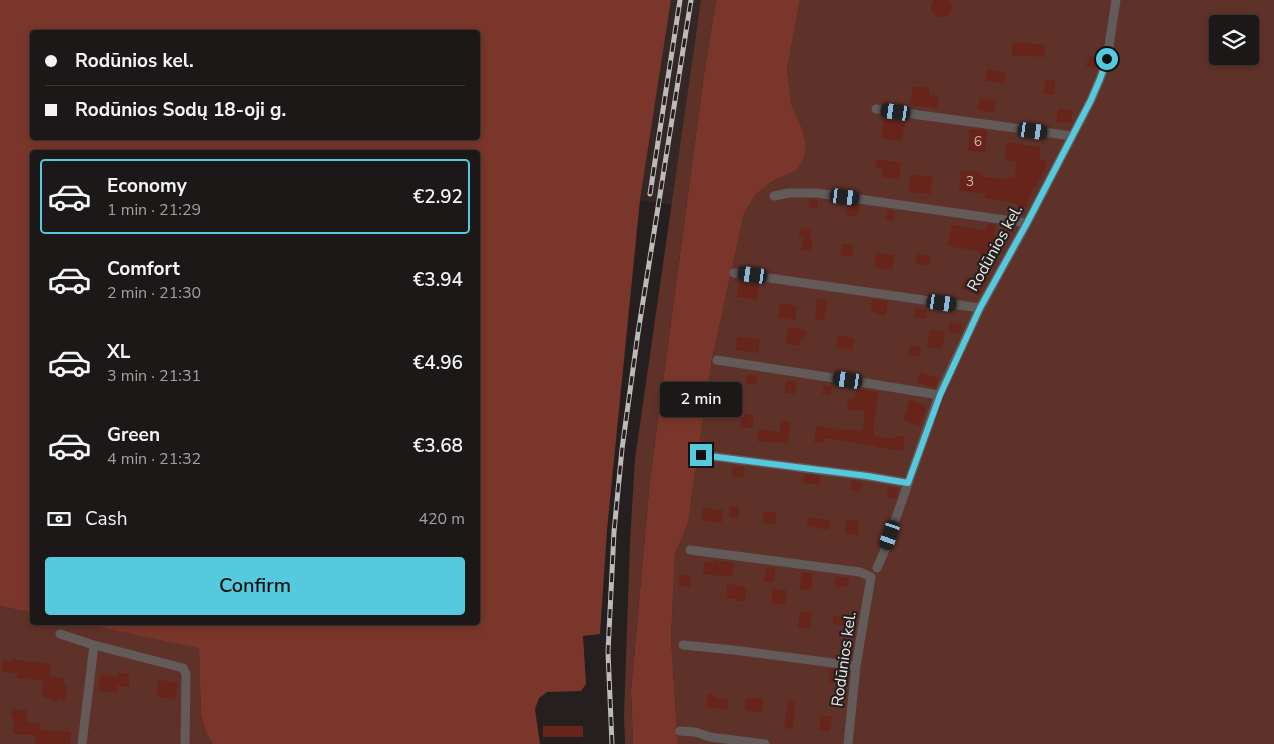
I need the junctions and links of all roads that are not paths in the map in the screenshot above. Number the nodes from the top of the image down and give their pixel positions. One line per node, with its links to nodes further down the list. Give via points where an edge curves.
1 (1116, 0): 3 (street, Rodūnios kel., via 1107,59)
2 (876, 110): 3 (street)
3 (1072, 136): 5 (street, Rodūnios kel.)
4 (774, 196): 5 (street, via 817,193)
5 (1027, 223): 7 (street, Rodūnios kel.)
6 (734, 273): 7 (street)
7 (980, 308): 9 (street, Rodūnios kel.)
8 (717, 360): 9 (street)
9 (940, 395): 11 (street, Rodūnios kel.)
10 (701, 455): 11 (street)
11 (908, 483): 13 (street, Rodūnios kel.)
12 (690, 550): 17 (street, Rodūnios kel., via 860,572 871,578)
13 (877, 568)
14 (60, 634): 15 (street)
15 (94, 645): 19 (street); 20 (street, via 183,668 186,674)
16 (683, 645): 17 (street)
17 (856, 666): 22 (street, Rodūnios kel.)
18 (680, 730): 21 (street)
19 (82, 744)
20 (185, 744)
21 (765, 744)
22 (848, 744)

